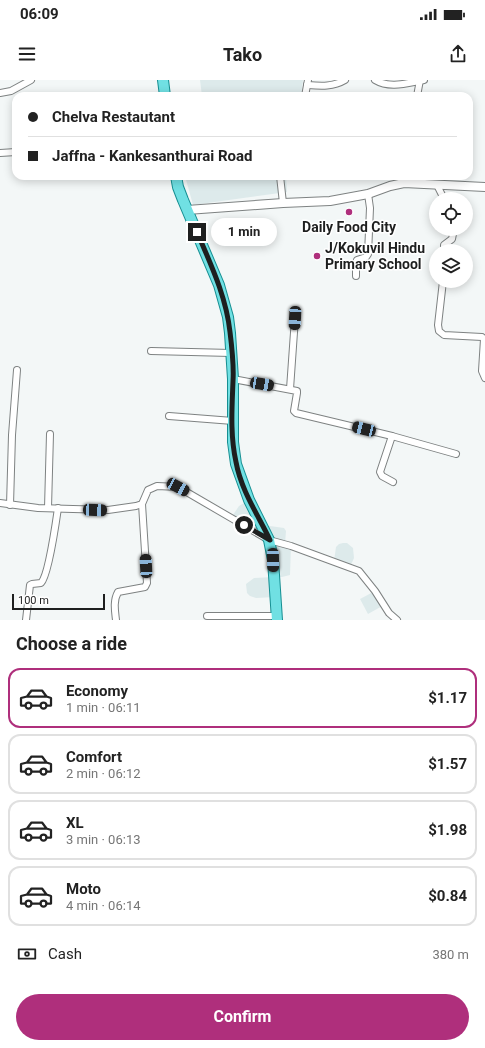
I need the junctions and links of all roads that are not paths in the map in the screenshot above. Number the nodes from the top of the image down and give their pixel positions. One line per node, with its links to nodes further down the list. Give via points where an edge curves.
1 (31, 80): 10 (street, via 11,91)
2 (162, 80): 7 (main road)
3 (345, 80): 6 (street, via 330,86)
4 (375, 80): 5 (street, via 388,85)
5 (421, 80): 9 (street)
6 (307, 82): 8 (street)
7 (164, 92)
8 (306, 92)
9 (418, 92)
10 (0, 93)
11 (12, 152): 12 (street)
12 (0, 153)
13 (177, 180): 21 (main road)
14 (280, 180): 20 (street)
15 (422, 180): 16 (street); 19 (street, via 390,186)
16 (437, 185): 17 (street); 18 (street)
17 (485, 188)
18 (440, 192)
19 (368, 194): 20 (street, via 330,201); 24 (street, via 368,254 357,260)
20 (283, 202): 21 (street)
21 (187, 210): 28 (main road, via 224,298)
22 (453, 236): 23 (street)
23 (445, 244)
24 (356, 276)
25 (442, 288): 30 (street, via 438,325 440,331 444,335 484,339 482,371)
26 (295, 318): 32 (street)
27 (151, 351): 28 (street)
28 (231, 353): 31 (main road)
29 (17, 370): 41 (street)
30 (485, 378)
31 (233, 379): 32 (street); 34 (main road)
32 (290, 389): 36 (street, via 297,391 294,411 296,413)
33 (169, 416): 34 (street)
34 (232, 421): 44 (main road, via 236,464 249,500)
35 (50, 434): 42 (street)
36 (392, 436): 37 (street); 38 (street, via 380,472 382,476)
37 (456, 454)
38 (394, 482)
39 (0, 503): 41 (street)
40 (142, 504): 43 (street, via 108,510); 44 (street, via 148,490 157,486 178,487); 48 (street, via 147,583 145,587 118,592 115,597)
41 (10, 505): 42 (street)
42 (48, 508): 43 (street)
43 (58, 508): 47 (street, via 44,580 30,585)
44 (270, 540): 46 (main road); 49 (street, via 359,571 389,613)
45 (207, 616): 46 (street)
46 (276, 618)
47 (26, 620)
48 (116, 620)
49 (397, 620)

